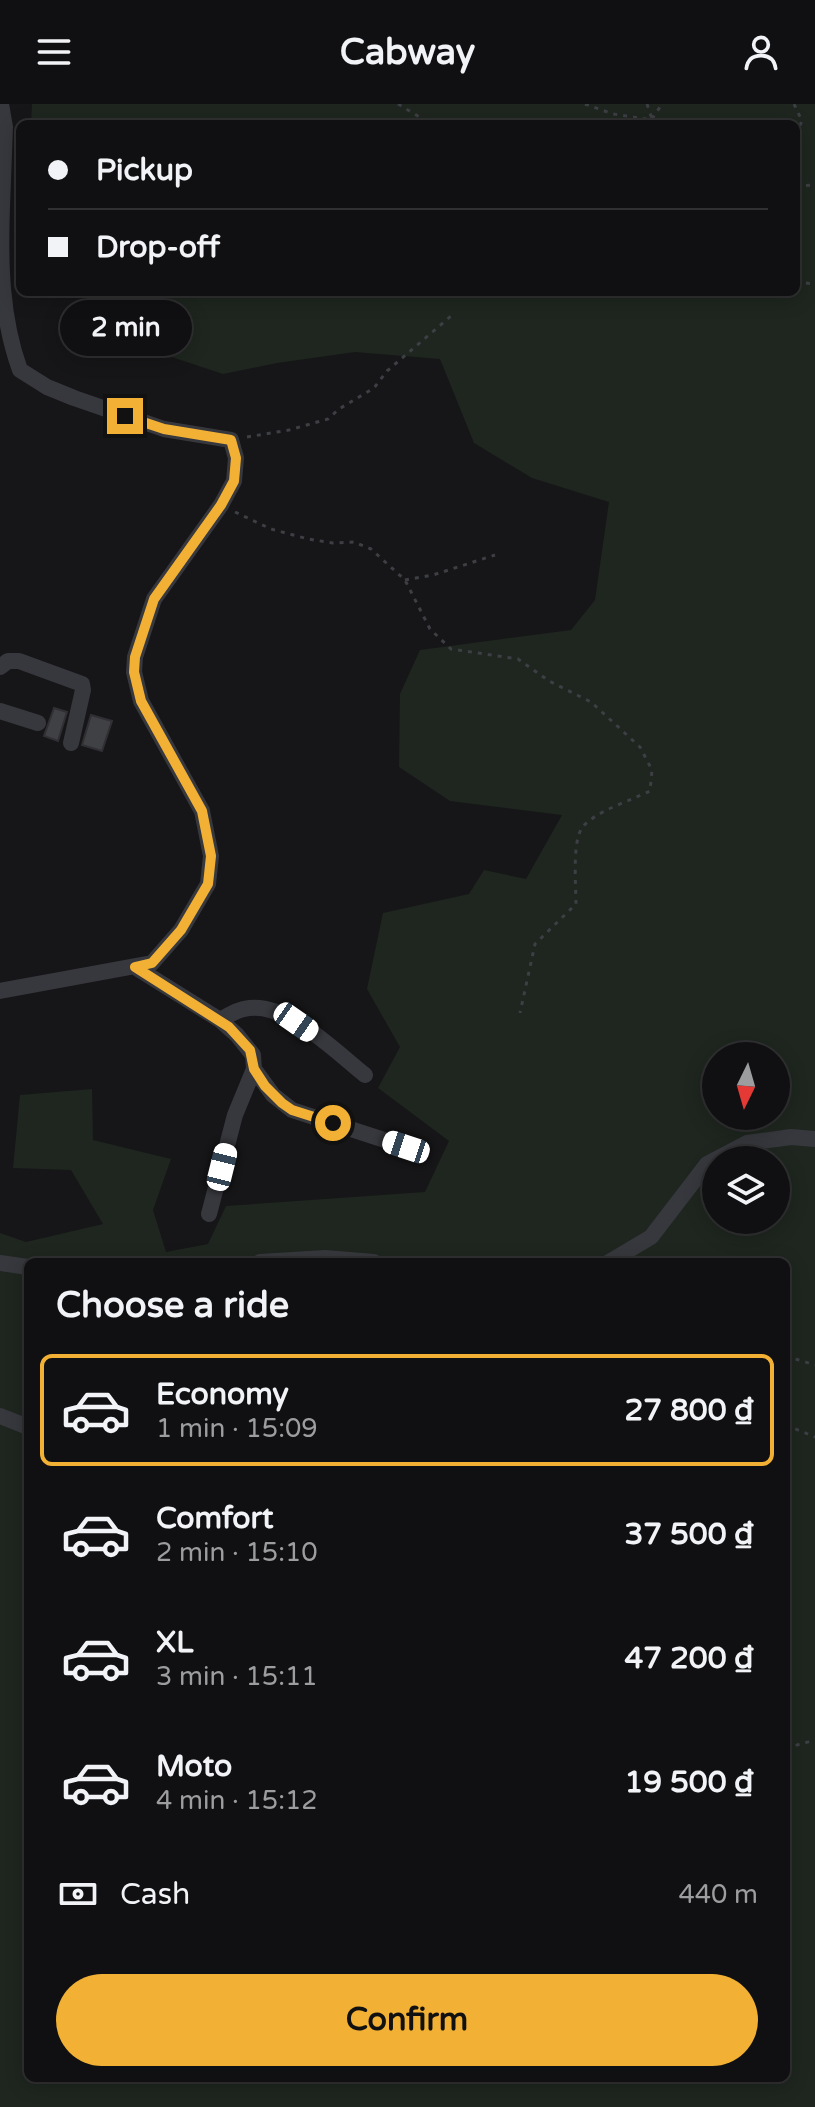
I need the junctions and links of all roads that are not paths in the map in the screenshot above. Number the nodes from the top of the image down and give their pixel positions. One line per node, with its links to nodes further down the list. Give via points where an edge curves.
1 (1, 104): 2 (street)
2 (1, 207): 7 (street, via 6,321 20,370 47,387 164,429 231,440 236,458 234,481 221,505 154,599 135,657 141,701 202,811 211,856 208,884 181,930 152,963)
3 (0, 667): 6 (street, via 19,661 82,684)
4 (0, 711): 5 (street)
5 (38, 723)
6 (71, 743)
7 (135, 967): 8 (street); 9 (street)
8 (0, 991)
9 (220, 1020): 10 (street, via 250,1050); 11 (street, via 244,1008 278,1012)
10 (254, 1069): 13 (street, via 292,1110); 14 (street, via 235,1115)
11 (365, 1075)
12 (815, 1139): 15 (street, via 747,1143 707,1164 651,1237)
13 (406, 1147)
14 (209, 1214)
15 (616, 1258)
16 (0, 1263): 17 (street)
17 (24, 1266)
18 (0, 1416): 19 (street)
19 (24, 1425)

